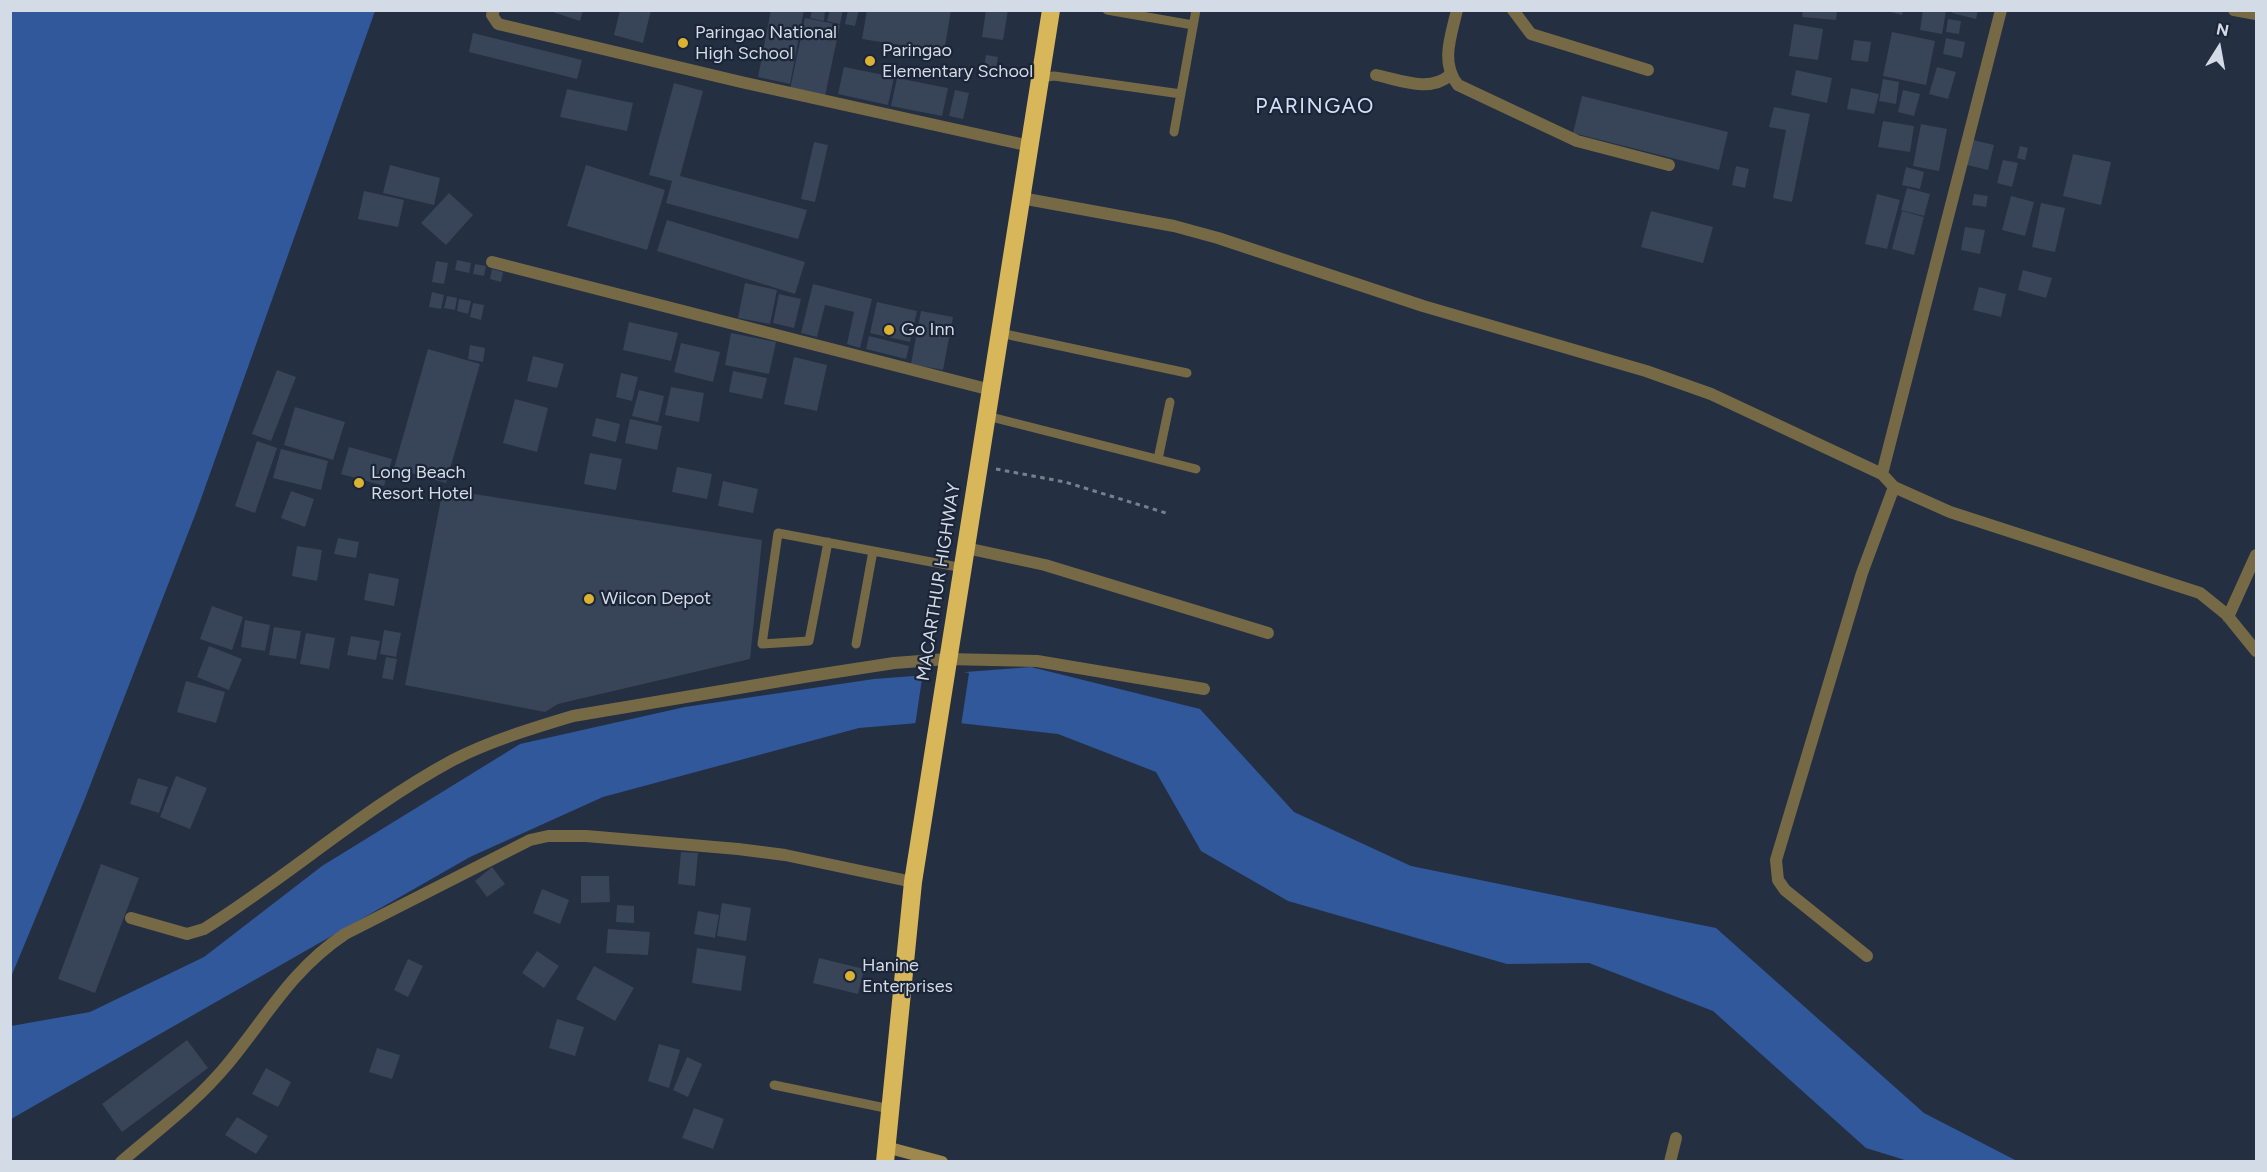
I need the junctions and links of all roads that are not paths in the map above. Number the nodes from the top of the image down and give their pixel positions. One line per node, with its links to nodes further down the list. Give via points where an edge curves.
1 (494, 10): 17 (street, via 492,15 498,24)
2 (1051, 10): 14 (highway, MACARTHUR HIGHWAY)
3 (1107, 10): 10 (lane)
4 (1196, 10): 10 (lane)
5 (1457, 10): 13 (street, via 1449,42)
6 (1513, 10): 11 (street, via 1531,34)
7 (2001, 10): 28 (street)
8 (2234, 10): 9 (street)
9 (2256, 14)
10 (1193, 25): 15 (lane)
11 (1648, 70)
12 (1376, 75): 13 (street, via 1430,86)
13 (1450, 75): 18 (street, via 1477,96 1577,141)
14 (1040, 78): 15 (lane, via 1054,76); 17 (highway, MACARTHUR HIGHWAY)
15 (1181, 94): 16 (lane)
16 (1174, 132)
17 (1030, 146): 19 (highway, MACARTHUR HIGHWAY)
18 (1669, 165)
19 (1021, 198): 21 (highway, MACARTHUR HIGHWAY); 28 (street, via 1207,235 1444,312 1646,371 1711,394)
20 (492, 262): 23 (street)
21 (1000, 333): 22 (lane); 23 (highway, MACARTHUR HIGHWAY)
22 (1188, 373)
23 (991, 390): 25 (highway, MACARTHUR HIGHWAY)
24 (1170, 402): 26 (lane)
25 (987, 416): 26 (lane); 31 (highway, MACARTHUR HIGHWAY)
26 (1158, 459): 27 (lane)
27 (1196, 469)
28 (1882, 474): 29 (street)
29 (1894, 487): 35 (street, via 2010,533 2200,593); 43 (street, via 1862,573 1776,860 1778,880 1785,890)
30 (828, 542): 30 (lane, via 778,533 762,644 809,641); 32 (lane)
31 (966, 548): 34 (highway, MACARTHUR HIGHWAY); 36 (street, via 1045,565)
32 (873, 551): 34 (lane); 37 (lane)
33 (2256, 555): 35 (street)
34 (963, 568): 39 (highway, MACARTHUR HIGHWAY)
35 (2228, 617): 38 (street)
36 (1268, 633)
37 (856, 644)
38 (2256, 651)
39 (947, 664): 40 (street, via 1037,661); 41 (highway, MACARTHUR HIGHWAY); 42 (street, via 894,663 573,716 539,726 454,759 204,929 187,934)
40 (1204, 689)
41 (913, 882): 45 (highway, MACARTHUR HIGHWAY); 48 (street, via 738,849 586,836 530,840 326,947 302,968 212,1082)
42 (131, 918)
43 (1867, 956)
44 (774, 1085): 45 (lane)
45 (890, 1109): 47 (highway, MACARTHUR HIGHWAY)
46 (1676, 1138): 50 (street)
47 (885, 1154): 49 (street)
48 (121, 1161)
49 (942, 1161)
50 (1670, 1161)

